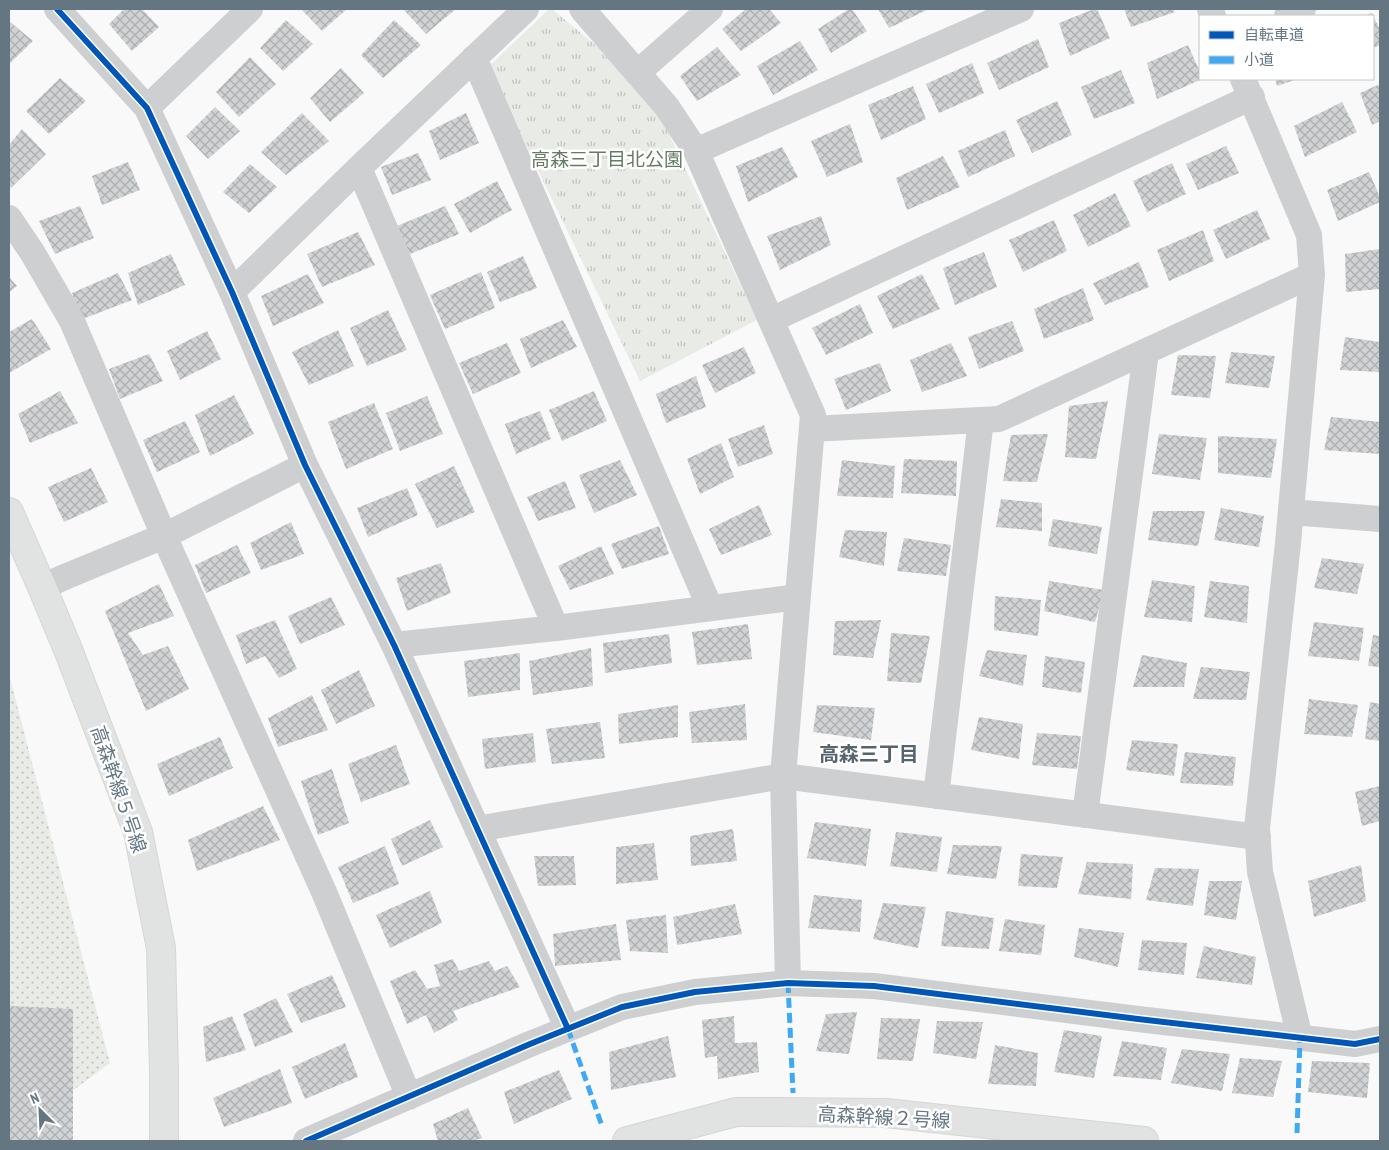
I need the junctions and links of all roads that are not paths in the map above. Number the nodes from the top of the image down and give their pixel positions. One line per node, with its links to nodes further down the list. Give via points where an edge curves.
1 (57, 9): 12 (street)
2 (250, 9): 12 (street)
3 (526, 9): 9 (street)
4 (582, 9): 10 (street)
5 (710, 9): 10 (street)
6 (1021, 9): 13 (street)
7 (1303, 9): 8 (street)
8 (1288, 15)
9 (474, 58): 14 (street); 29 (street)
10 (637, 73): 13 (street, via 667,107)
11 (1248, 88): 16 (street, via 1310,235); 18 (street)
12 (148, 108): 17 (street)
13 (696, 151): 18 (street)
14 (360, 168): 17 (street); 30 (street)
15 (9, 218): 26 (street, via 72,321)
16 (1312, 275): 19 (street); 24 (street)
17 (232, 292): 22 (street)
18 (771, 320): 21 (street, via 813,415)
19 (1146, 352): 20 (street, via 999,419); 34 (street)
20 (981, 420): 21 (street); 33 (street)
21 (812, 429): 28 (street)
22 (305, 465): 26 (street); 31 (street)
23 (9, 512): 27 (street, 高森幹線５号線)
24 (1291, 512): 25 (street); 36 (street)
25 (1380, 519)
26 (164, 536): 27 (street); 41 (street, via 324,892)
27 (42, 587): 42 (street, 高森幹線５号線, via 138,832 161,948)
28 (798, 597): 29 (street); 32 (street)
29 (710, 608): 30 (street)
30 (556, 628): 31 (street)
31 (394, 645): 35 (street)
32 (783, 776): 33 (street); 35 (street); 37 (street)
33 (936, 796): 34 (street)
34 (1085, 815): 36 (street)
35 (477, 829): 38 (street)
36 (1258, 837): 39 (street, via 1260,872)
37 (788, 983): 38 (street, via 696,992 622,1008); 39 (street, via 874,986)
38 (568, 1029): 41 (street)
39 (1300, 1038): 40 (street, via 1355,1044)
40 (1380, 1039)
41 (409, 1096): 43 (street)
42 (164, 1141)
43 (306, 1141)
44 (627, 1141): 45 (street, 高森幹線２号線, via 736,1112 886,1113)
45 (1144, 1141)

